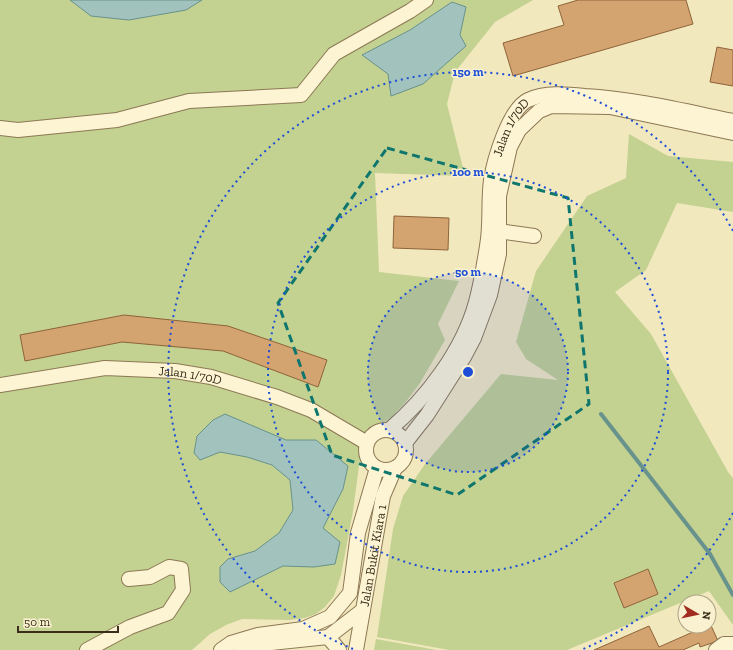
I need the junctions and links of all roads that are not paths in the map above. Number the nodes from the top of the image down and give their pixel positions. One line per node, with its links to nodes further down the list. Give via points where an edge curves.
1 (426, 0): 3 (street, via 334,54 301,94 189,102 117,120 18,130)
2 (733, 121): 8 (street, Jalan 1/70D, via 616,98 550,94 527,100 511,117 499,148 491,180 488,245 476,303 464,335 433,386)
3 (0, 128)
4 (733, 133): 5 (street, Jalan 1/70D, via 610,107 551,106 540,111 519,130 510,147 499,196)
5 (498, 231): 6 (street); 10 (street, Jalan 1/70D, via 498,254 490,295 474,338 427,415)
6 (534, 236)
7 (0, 385): 9 (street, Jalan 1/70D, via 105,368 211,377 311,410)
8 (389, 430): 9 (street, via 374,433); 10 (street, via 397,433)
9 (367, 443): 11 (street, via 368,460)
10 (405, 443): 12 (street, via 404,460)
11 (377, 468): 12 (street); 19 (street, Jalan Bukit Kiara 1, via 358,533 350,593 330,617 303,629 258,635 230,643)
12 (395, 468): 14 (street, Jalan Bukit Kiara 1, via 383,496)
13 (129, 579): 18 (street, via 150,577 169,566 181,569 183,590 168,613 130,627)
14 (363, 610): 15 (street, Jalan Bukit Kiara 1); 22 (street)
15 (328, 636): 16 (street, Jalan Bukit Kiara 1); 21 (street)
16 (310, 644): 20 (street, Jalan Bukit Kiara 1, via 271,643)
17 (733, 644): 23 (street, via 724,644)
18 (87, 650)
19 (221, 650)
20 (241, 650)
21 (339, 650)
22 (356, 650)
23 (716, 650)

